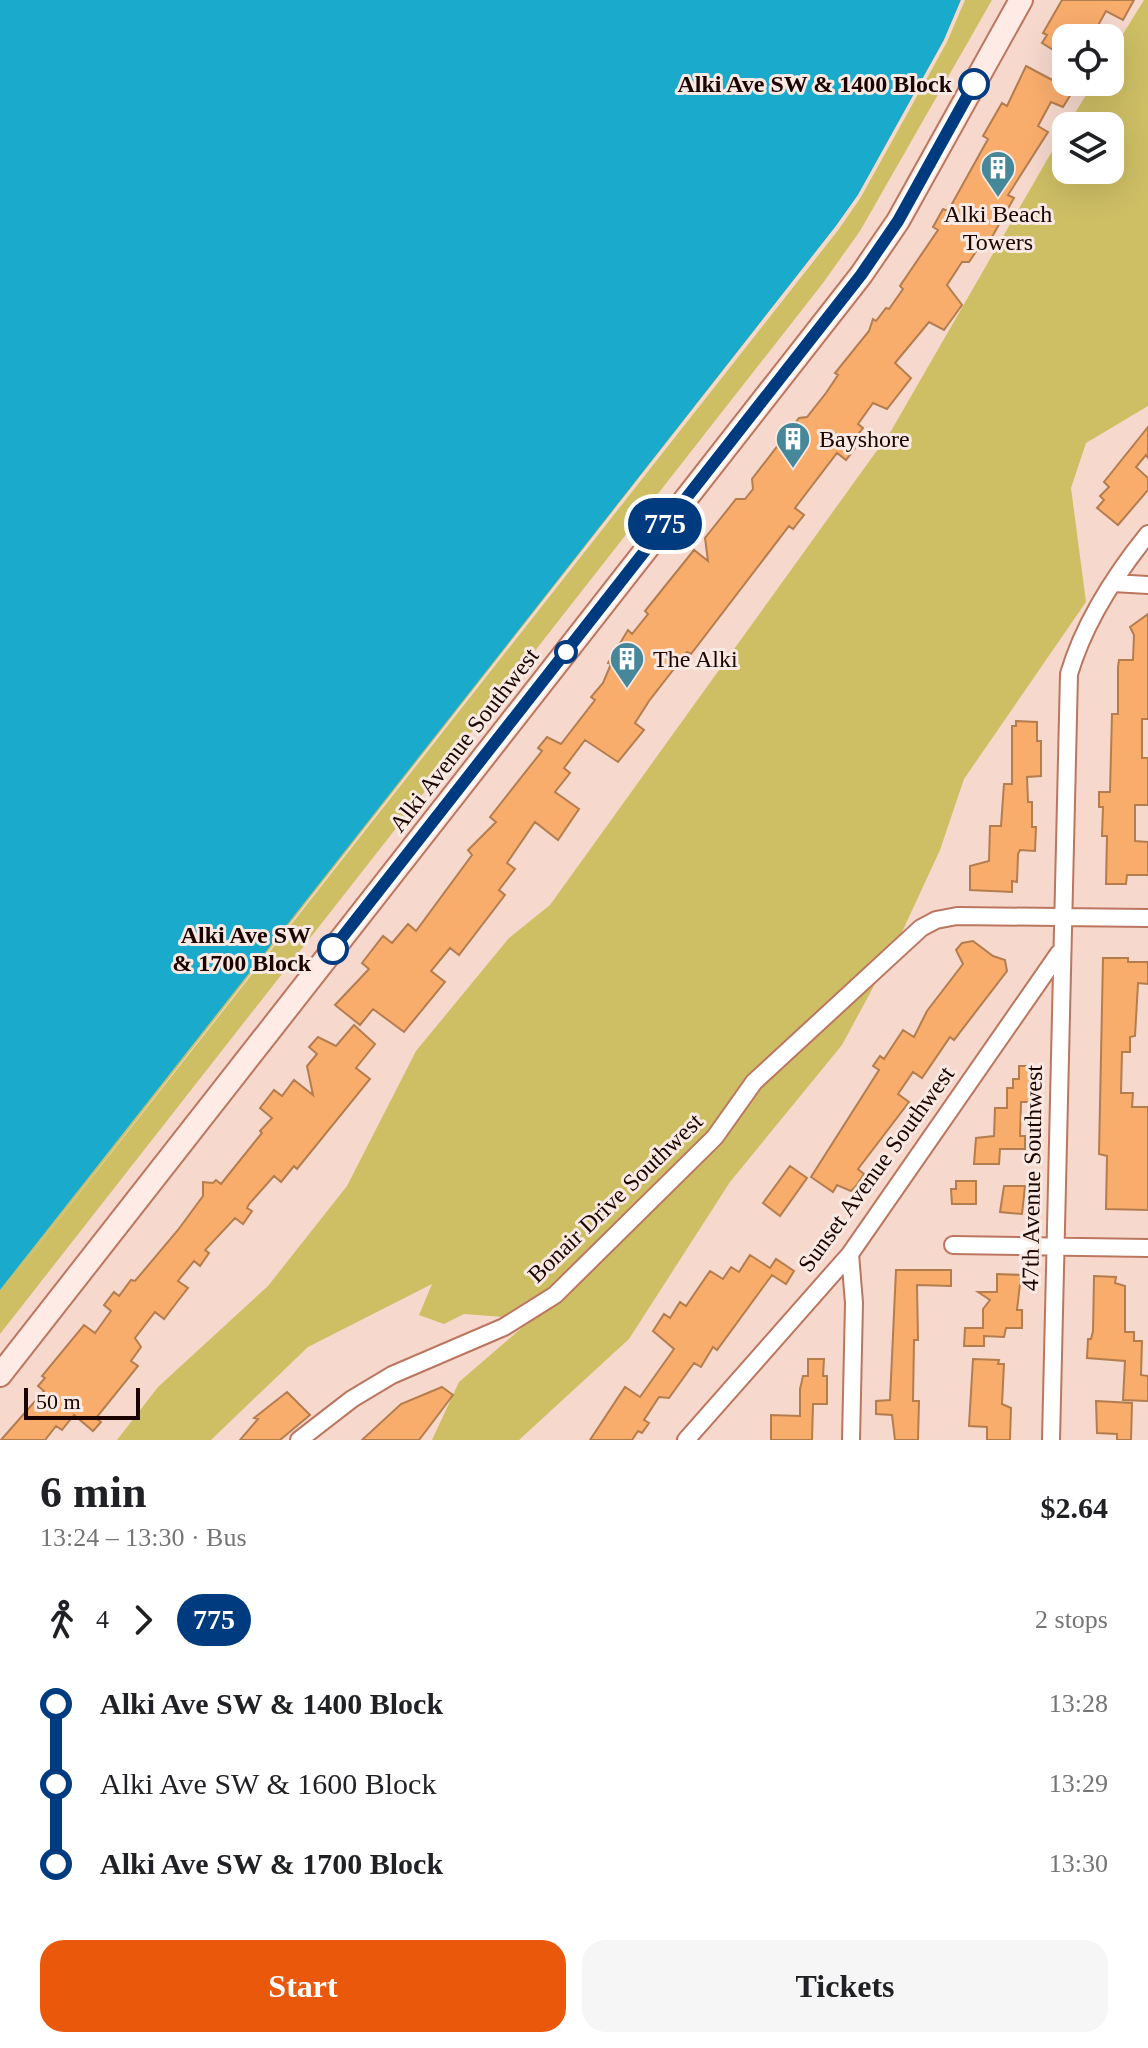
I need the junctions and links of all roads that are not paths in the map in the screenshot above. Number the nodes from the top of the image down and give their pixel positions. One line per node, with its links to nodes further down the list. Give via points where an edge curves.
1 (1021, 0): 12 (main road, Alki Avenue Southwest, via 898,221 861,275)
2 (1148, 534): 3 (street)
3 (1113, 583): 4 (street); 5 (street, via 1077,647 1069,674)
4 (1148, 585)
5 (1061, 916): 6 (street, Bonair Drive Southwest); 7 (street, 47th Avenue Southwest); 13 (street, Bonair Drive Southwest, via 946,917 921,928 754,1082 715,1137 555,1295 504,1327 392,1375)
6 (1148, 918)
7 (1060, 952): 9 (street, 47th Avenue Southwest); 11 (street, Sunset Avenue Southwest)
8 (953, 1245): 9 (street)
9 (1055, 1245): 10 (street); 16 (street, 47th Avenue Southwest)
10 (1148, 1248)
11 (850, 1254): 14 (street, Sunset Avenue Southwest); 15 (street)
12 (0, 1375)
13 (299, 1440)
14 (686, 1440)
15 (851, 1440)
16 (1051, 1440)

